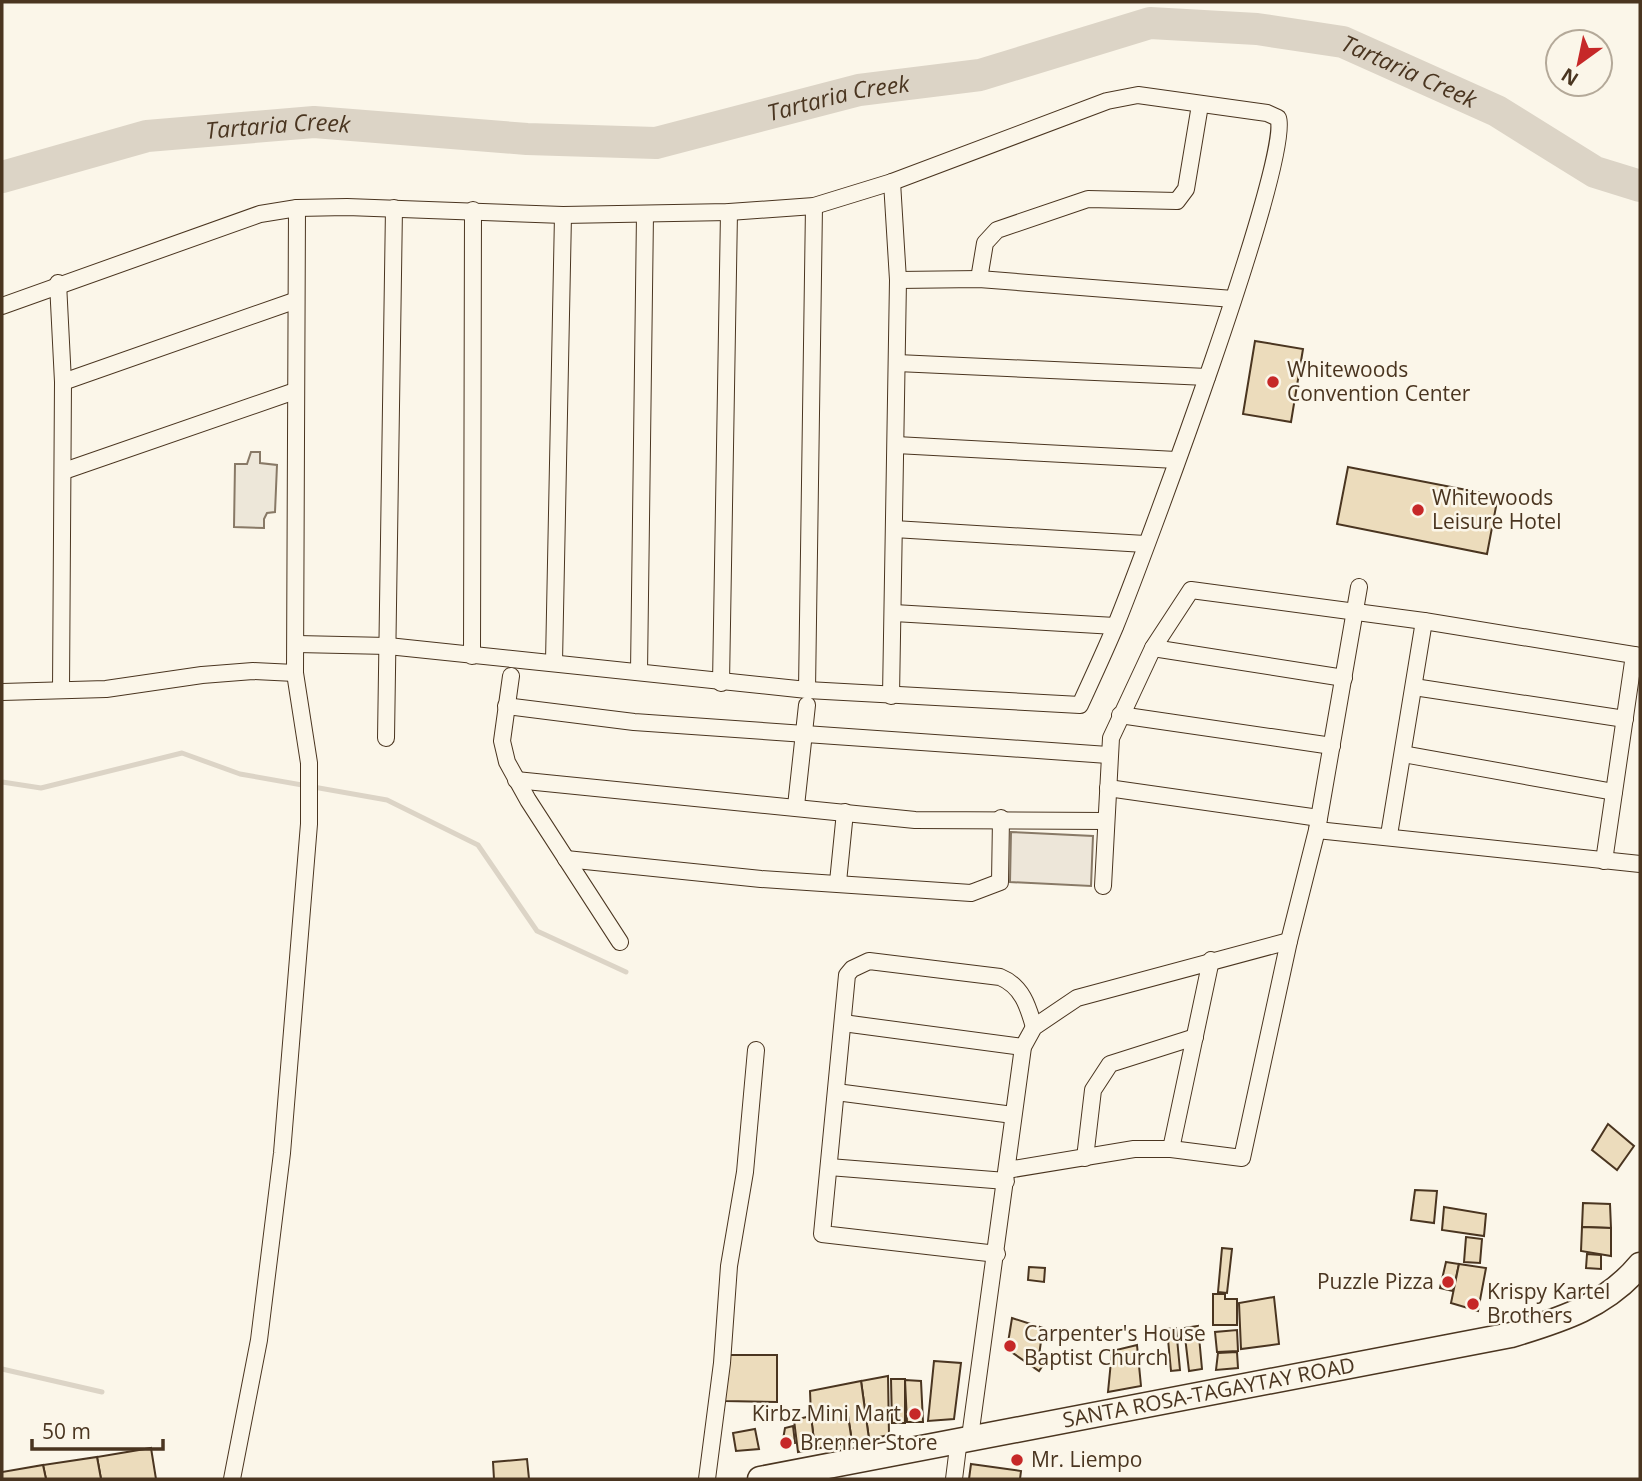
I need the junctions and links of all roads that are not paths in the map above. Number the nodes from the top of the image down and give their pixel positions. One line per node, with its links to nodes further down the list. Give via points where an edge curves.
1 (1200, 105): 2 (street, via 1138,94 1107,101); 11 (street, via 1186,188 1177,201 1088,199 997,230 985,243); 13 (street, via 1267,113 1280,123 1264,205)
2 (892, 182): 3 (street); 10 (street)
3 (814, 206): 7 (street); 45 (street)
4 (297, 208): 5 (street); 12 (street, via 260,214); 14 (street)
5 (394, 208): 6 (street); 31 (street)
6 (473, 210): 9 (street); 34 (street)
7 (729, 212): 8 (street); 40 (street)
8 (645, 214): 9 (street); 36 (street)
9 (564, 215): 35 (street)
10 (898, 279): 11 (street); 16 (street)
11 (979, 279): 13 (street)
12 (58, 284): 15 (street); 18 (street)
13 (1233, 299): 17 (street)
14 (294, 301): 18 (street); 19 (street)
15 (2, 306)
16 (897, 363): 17 (street); 20 (street)
17 (1207, 377): 21 (street)
18 (63, 382): 22 (street)
19 (295, 391): 22 (street); 30 (street)
20 (896, 444): 21 (street); 23 (street)
21 (1176, 460): 24 (street)
22 (64, 471): 42 (street)
23 (894, 529): 24 (street); 27 (street)
24 (1145, 544): 29 (street)
25 (1359, 587): 26 (street)
26 (1354, 612): 28 (street); 32 (street, via 1191,590); 39 (street)
27 (894, 613): 29 (street); 44 (street)
28 (1424, 621): 33 (street); 41 (street)
29 (1115, 626): 44 (street, via 1080,705)
30 (297, 644): 31 (street); 37 (street)
31 (388, 646): 34 (street); 50 (street)
32 (1153, 648): 39 (street); 47 (street)
33 (1637, 655): 48 (street)
34 (472, 656): 35 (street)
35 (554, 662): 36 (street)
36 (639, 672): 40 (street)
37 (295, 673): 42 (street, via 202,675 106,689); 86 (street, via 309,763 309,824 282,1153 259,1340)
38 (510, 676): 46 (street)
39 (1344, 678): 51 (street)
40 (721, 683): 45 (street)
41 (1415, 687): 48 (street); 52 (street)
42 (61, 690): 43 (street)
43 (2, 692)
44 (891, 696): 45 (street)
45 (807, 697): 49 (street)
46 (506, 706): 49 (street); 54 (street, via 503,750)
47 (1120, 715): 51 (street); 53 (street)
48 (1625, 719): 56 (street)
49 (804, 735): 53 (street); 57 (street)
50 (386, 738)
51 (1332, 746): 61 (street)
52 (1403, 754): 56 (street); 62 (street)
53 (1108, 755): 55 (street)
54 (516, 780): 57 (street); 63 (street)
55 (1108, 788): 60 (street); 61 (street)
56 (1614, 792): 64 (street)
57 (796, 806): 58 (street)
58 (845, 812): 59 (street, via 915,820); 66 (street)
59 (1001, 818): 60 (street); 66 (street, via 1000,881 971,893)
60 (1105, 821): 67 (street)
61 (1318, 824): 62 (street); 68 (street)
62 (1390, 835): 64 (street)
63 (566, 859): 66 (street); 69 (street)
64 (1604, 861): 65 (street)
65 (1640, 864)
66 (838, 882)
67 (1103, 886)
68 (1289, 941): 70 (street); 78 (street, via 1242,1158)
69 (620, 942)
70 (1211, 960): 72 (street, via 1077,998); 73 (street)
71 (842, 1023): 72 (street, via 847,975 869,961 1000,977 1012,982 1027,1002); 74 (street); 76 (street)
72 (1034, 1027): 74 (street)
73 (1195, 1037): 78 (street); 79 (street, via 1110,1064 1093,1090)
74 (1023, 1047): 77 (street)
75 (757, 1050): 88 (street)
76 (836, 1092): 77 (street); 80 (street)
77 (1013, 1115): 81 (street)
78 (1171, 1149): 79 (street, via 1135,1149)
79 (1085, 1158): 81 (street)
80 (829, 1167): 81 (street); 82 (street, via 822,1234)
81 (1006, 1176): 82 (street)
82 (997, 1254): 84 (street)
83 (1640, 1265): 84 (main road, SANTA ROSA-TAGAYTAY ROAD, via 1606,1299 1511,1335)
84 (965, 1438): 85 (main road, SANTA ROSA-TAGAYTAY ROAD); 90 (street)
85 (832, 1472): 87 (main road, SANTA ROSA-TAGAYTAY ROAD)
86 (235, 1475)
87 (805, 1475): 89 (main road, SANTA ROSA-TAGAYTAY ROAD)
88 (707, 1479)
89 (760, 1479)
90 (954, 1479)

